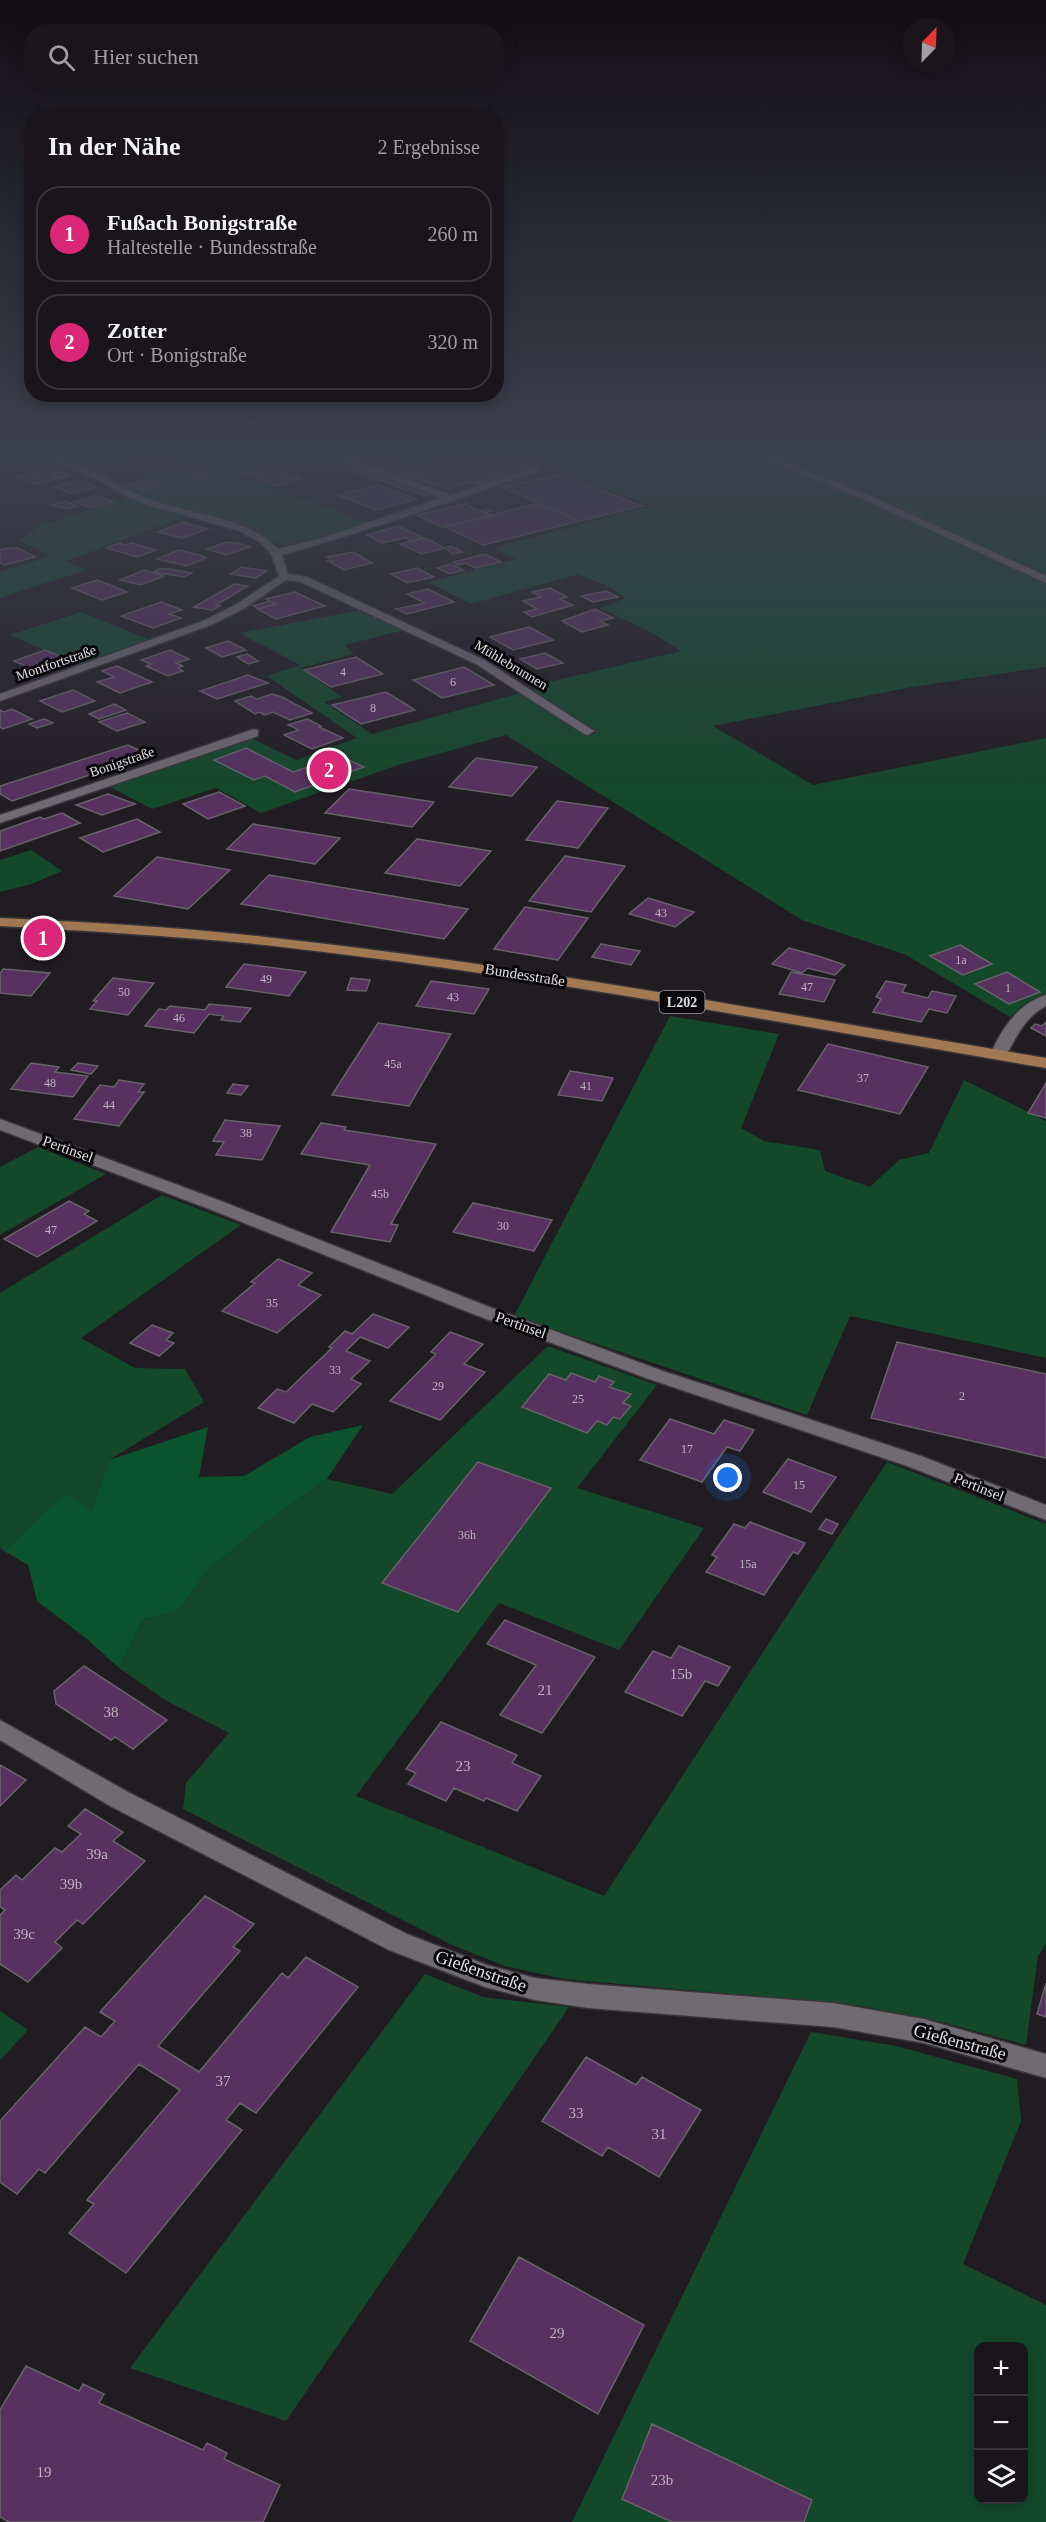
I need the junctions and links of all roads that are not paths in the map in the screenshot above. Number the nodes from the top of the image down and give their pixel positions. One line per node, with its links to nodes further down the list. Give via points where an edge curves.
1 (283, 574): 3 (street)
2 (1032, 574): 4 (street)
3 (284, 577): 5 (street, Montfortstraße, via 250,601 207,623); 6 (street, Mühlebrunnen, via 303,579 480,662)
4 (1046, 580)
5 (0, 698)
6 (588, 731)
7 (254, 733): 8 (street, Bonigstraße)
8 (0, 819)
9 (0, 922): 11 (main road, Bundesstraße / L202, via 170,932 358,951)
10 (1046, 1000): 11 (street, via 1022,1014)
11 (998, 1055): 12 (main road, Bundesstraße / L202)
12 (1046, 1063)
13 (0, 1124): 14 (street, Pertinsel, via 500,1318 914,1461)
14 (1046, 1513)
15 (0, 1729): 16 (street, Gießenstraße, via 119,1799 398,1942 485,1976 535,1989 588,1996 833,2015 924,2031)
16 (1046, 2067)

